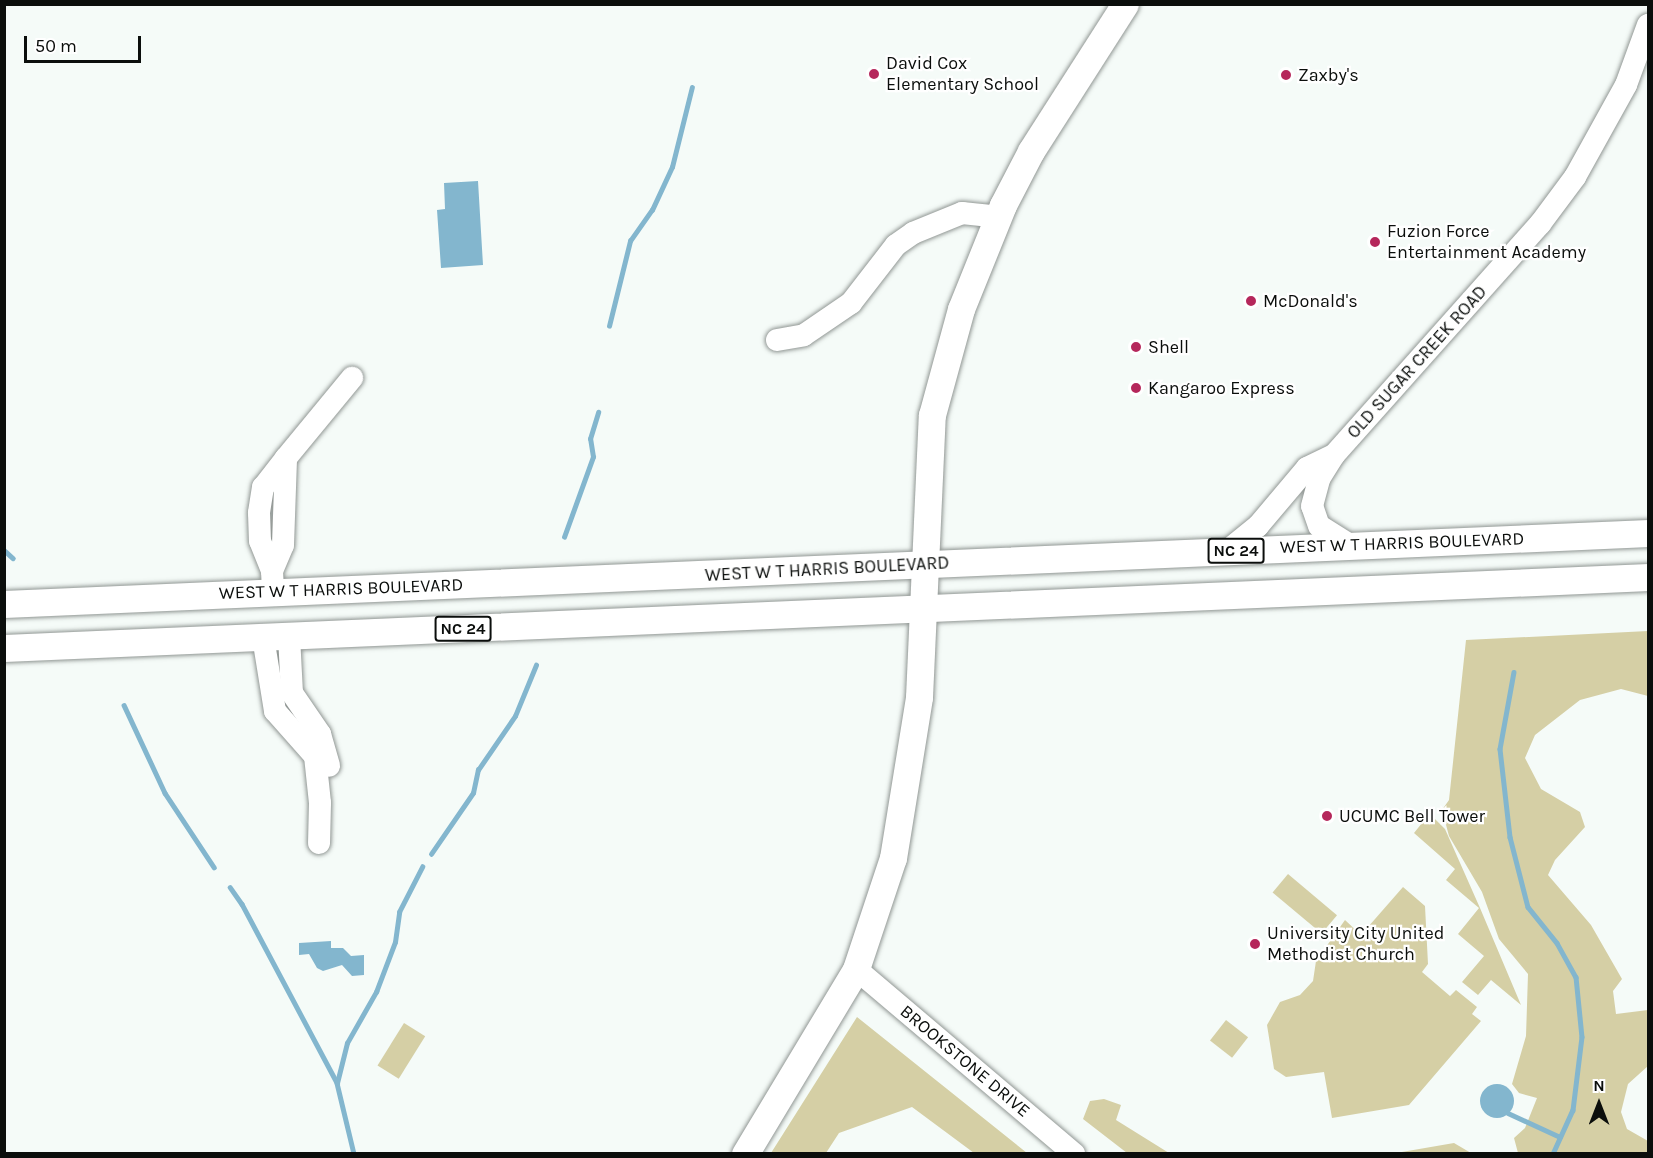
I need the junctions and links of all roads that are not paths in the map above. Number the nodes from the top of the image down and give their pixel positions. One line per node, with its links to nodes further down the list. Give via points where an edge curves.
1 (1125, 4): 3 (main road, via 1031,151)
2 (1648, 26): 6 (street, OLD SUGAR CREEK ROAD, via 1626,85 1575,177 1540,224)
3 (998, 217): 4 (street, via 962,213 913,233 897,244 851,303 804,335); 10 (main road, via 961,309 932,415)
4 (777, 340)
5 (352, 378): 12 (street, via 286,458 283,545)
6 (1334, 455): 8 (street, OLD SUGAR CREEK ROAD, via 1313,494 1312,506 1323,530); 9 (street, OLD SUGAR CREEK ROAD, via 1308,468 1258,526)
7 (1648, 532): 8 (main road, WEST W T HARRIS BOULEVARD / NC 24)
8 (1350, 546): 9 (main road, WEST W T HARRIS BOULEVARD / NC 24)
9 (1227, 551): 10 (main road, WEST W T HARRIS BOULEVARD / NC 24)
10 (923, 565): 12 (main road, WEST W T HARRIS BOULEVARD / NC 24); 14 (main road)
11 (1648, 577): 14 (main road, NC 24)
12 (273, 581): 13 (main road, WEST W T HARRIS BOULEVARD / NC 24)
13 (4, 604)
14 (922, 609): 15 (main road, NC 24); 18 (main road, via 915,739 903,818)
15 (289, 636): 16 (main road, NC 24); 16 (street, via 292,693 320,734 329,768 327,842 315,756 274,711)
16 (263, 638): 17 (main road, NC 24)
17 (4, 648)
18 (856, 969): 19 (main road); 20 (street, BROOKSTONE DRIVE)
19 (745, 1154)
20 (1074, 1154)

